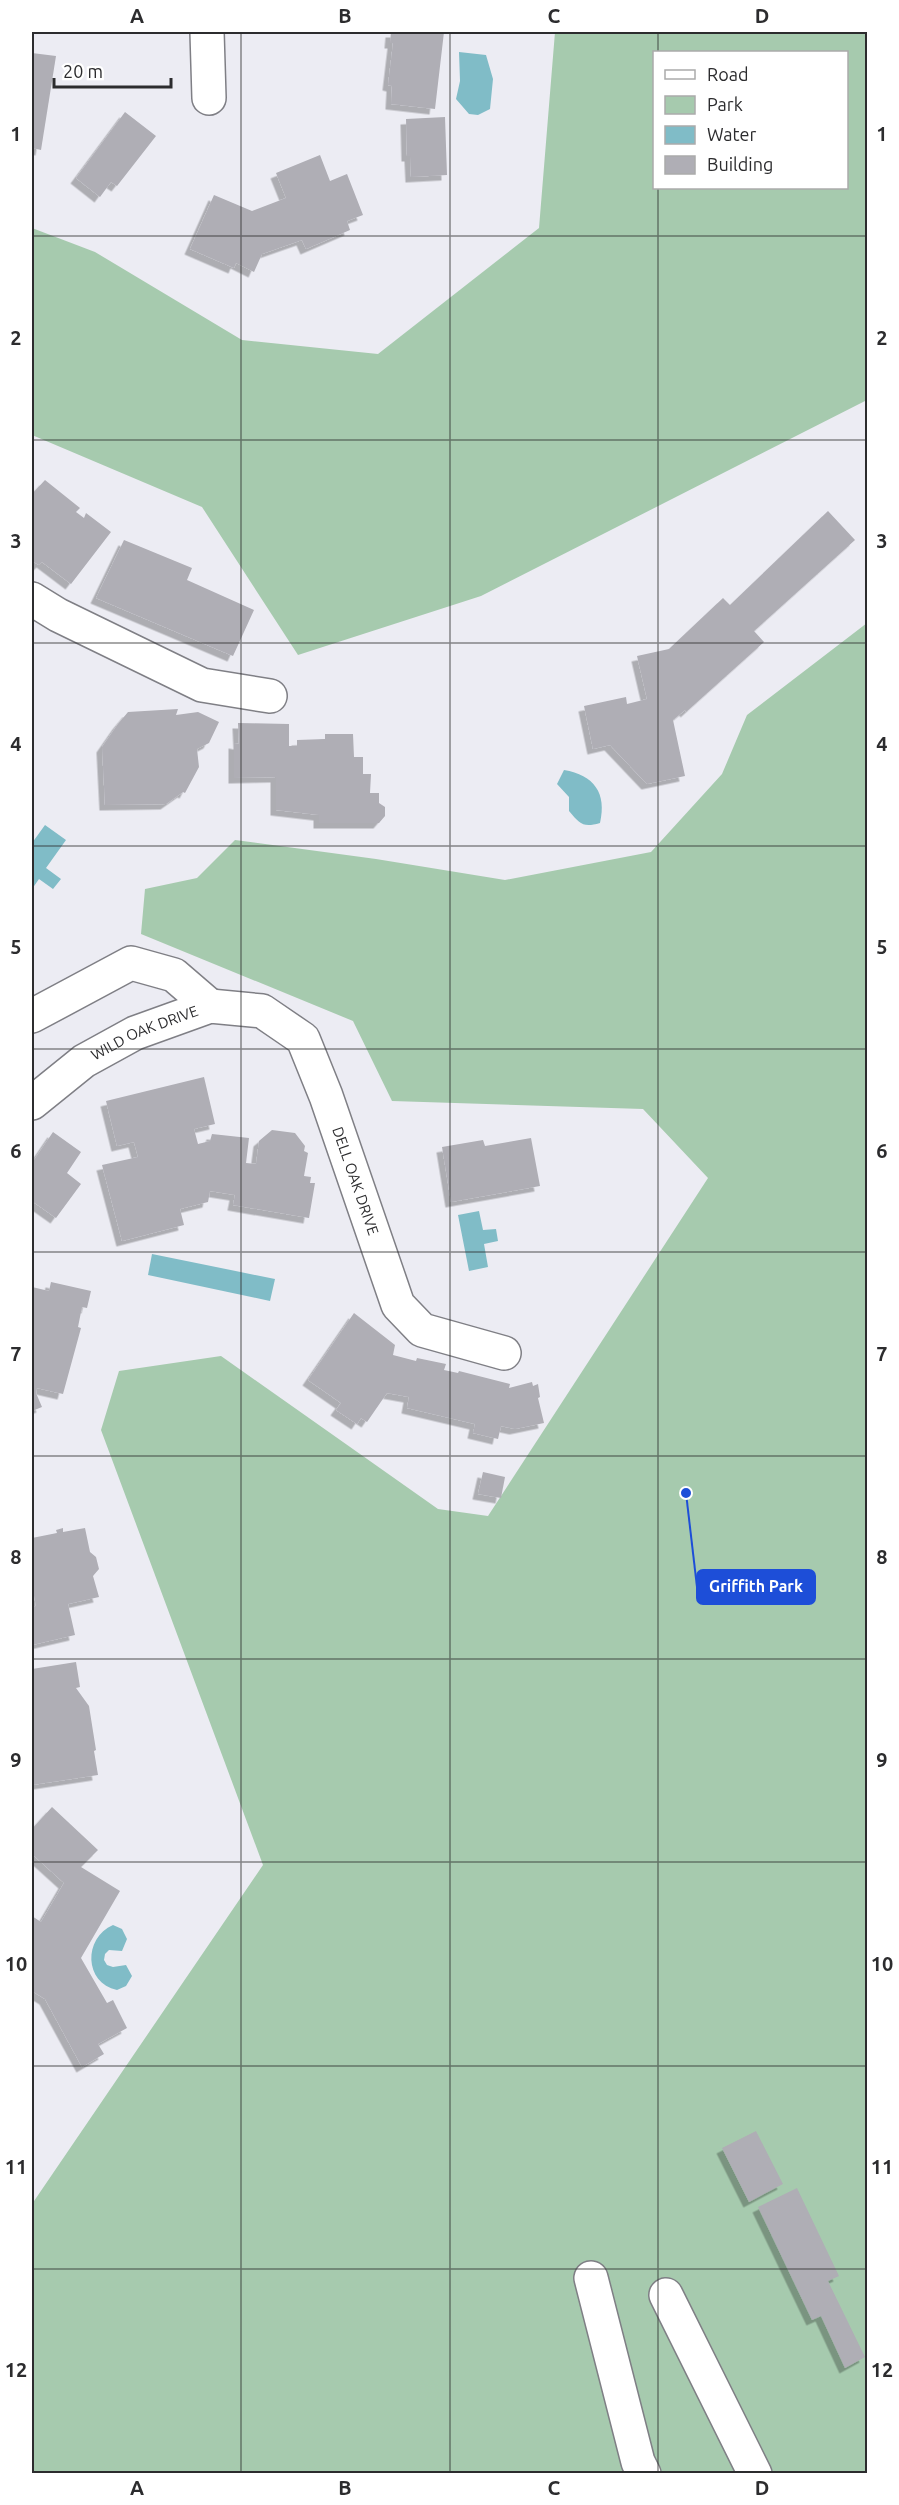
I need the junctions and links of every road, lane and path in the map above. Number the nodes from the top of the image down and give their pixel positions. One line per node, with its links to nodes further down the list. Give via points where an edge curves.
1 (207, 32): 2 (street)
2 (209, 98)
3 (32, 599): 4 (street, via 202,685)
4 (270, 696)
5 (210, 1006): 6 (street, WILD OAK DRIVE, via 174,975 131,963); 7 (street, WILD OAK DRIVE, via 135,1033 84,1061); 8 (street, DELL OAK DRIVE, via 262,1011 303,1039 398,1305 422,1330)
6 (32, 1016)
7 (32, 1103)
8 (504, 1353)
9 (591, 2278): 11 (street)
10 (666, 2295): 12 (street)
11 (644, 2474)
12 (755, 2474)

